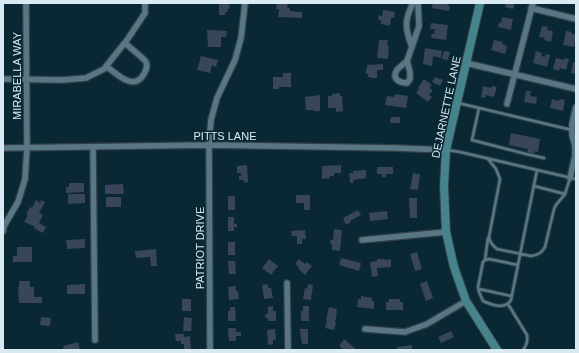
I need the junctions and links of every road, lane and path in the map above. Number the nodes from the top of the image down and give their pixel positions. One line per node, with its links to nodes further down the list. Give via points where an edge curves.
1 (26, 3): 16 (street, MIRABELLA WAY)
2 (145, 3): 9 (street, via 145,13)
3 (246, 3): 23 (street, PATRIOT DRIVE, via 235,60 217,98 211,120)
4 (413, 3): 10 (street, via 406,22)
5 (418, 3): 10 (street, via 420,26)
6 (480, 3): 12 (main road, DEJARNETTE LANE)
7 (532, 5): 8 (street); 14 (street)
8 (576, 19)
9 (125, 43): 13 (street); 13 (street, via 146,61 147,67 141,79 134,82 126,81)
10 (412, 47): 11 (street)
11 (407, 61)
12 (466, 63): 14 (street); 18 (main road, DEJARNETTE LANE)
13 (106, 66): 16 (street, via 86,78)
14 (515, 75): 17 (street); 19 (street)
15 (3, 79): 16 (street)
16 (27, 79): 26 (street, MIRABELLA WAY)
17 (576, 89)
18 (457, 102): 21 (lane); 27 (main road, DEJARNETTE LANE)
19 (507, 104)
20 (576, 107): 22 (street)
21 (479, 108): 22 (lane); 28 (lane, via 472,140)
22 (572, 130): 31 (street, via 575,146)
23 (209, 145): 24 (street, PITTS LANE); 27 (street, PITTS LANE); 48 (street, PATRIOT DRIVE)
24 (93, 147): 26 (street, PITTS LANE); 47 (street)
25 (3, 148): 26 (street, PITTS LANE)
26 (27, 148): 34 (street, MIRABELLA WAY, via 25,179 18,202)
27 (446, 150): 29 (lane); 35 (main road, DEJARNETTE LANE)
28 (544, 158)
29 (488, 159): 30 (lane); 36 (lane, via 500,178)
30 (537, 170): 31 (lane); 32 (lane)
31 (573, 179): 33 (lane)
32 (534, 186): 33 (lane); 38 (lane)
33 (564, 194): 38 (lane, via 554,209 543,251 536,256)
34 (3, 231)
35 (446, 232): 37 (street); 44 (main road, DEJARNETTE LANE, via 454,267)
36 (488, 237): 38 (lane, via 497,249); 39 (lane)
37 (362, 240)
38 (520, 254): 40 (lane)
39 (485, 260): 40 (lane); 42 (lane)
40 (518, 265): 43 (lane)
41 (287, 283): 49 (street)
42 (478, 289): 43 (lane); 45 (lane, via 483,301 499,306)
43 (511, 296): 45 (lane)
44 (466, 301): 46 (street, via 427,324 405,332); 50 (main road, DEJARNETTE LANE)
45 (508, 304): 51 (lane, via 528,338)
46 (364, 329)
47 (95, 340)
48 (210, 350)
49 (288, 350)
50 (497, 350)
51 (523, 350)

